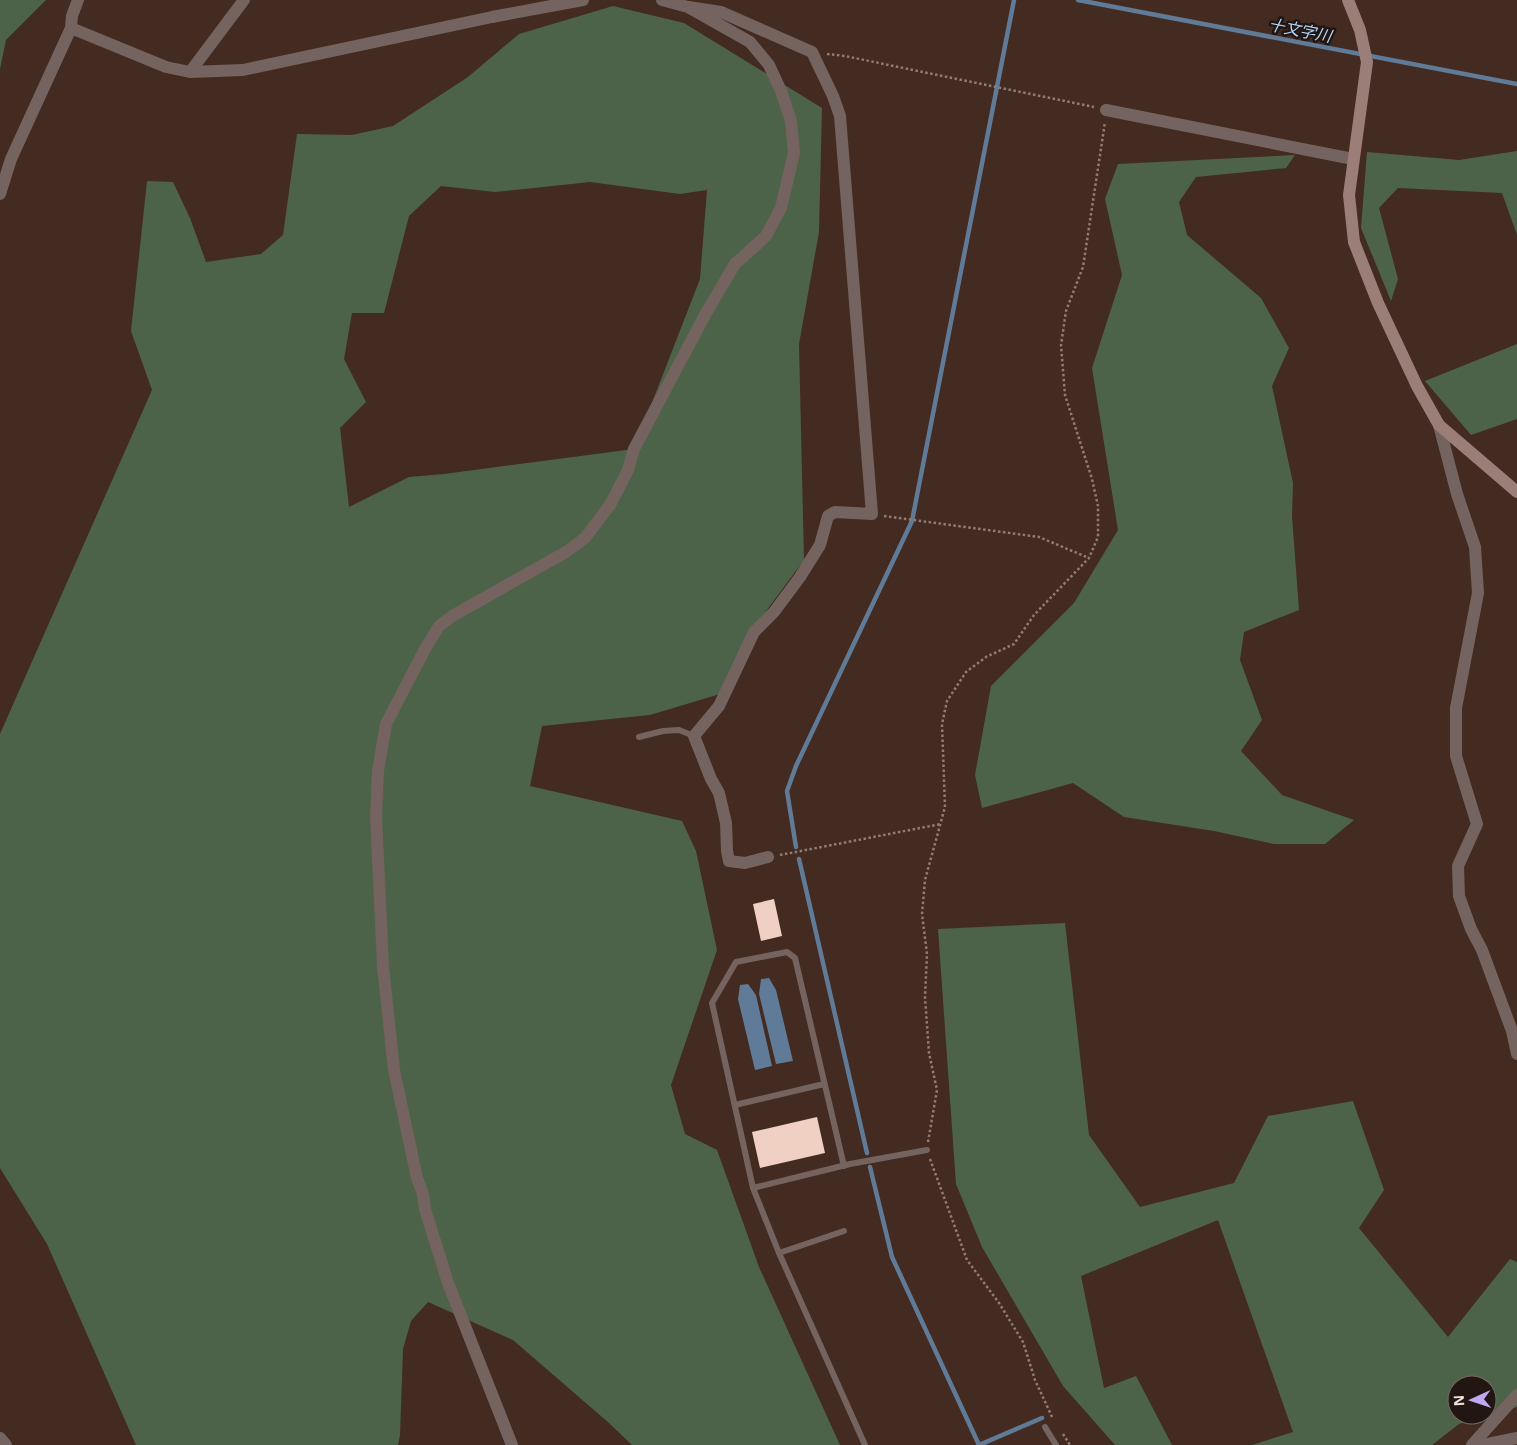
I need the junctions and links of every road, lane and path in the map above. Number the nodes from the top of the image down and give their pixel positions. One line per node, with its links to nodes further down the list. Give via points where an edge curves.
1 (78, 0): 7 (street)
2 (244, 0): 9 (street)
3 (583, 0): 9 (street, via 243,70)
4 (662, 0): 6 (street)
5 (1348, 0): 11 (street, via 1360,30 1367,62)
6 (688, 7): 8 (street, via 721,12); 36 (street, via 750,42 769,65 782,91 791,121 794,153 781,208 766,236 736,264 706,313 634,449 628,470 610,505 586,538 439,626 386,724 378,771 376,816 383,966 394,1070 417,1178 448,1283)
7 (71, 28): 9 (street, via 166,67); 12 (street, via 11,160)
8 (812, 52): 10 (path, via 846,56); 15 (street, via 840,116)
9 (190, 72)
10 (1106, 110): 11 (street); 16 (path, via 1083,267 1066,311 1061,345 1065,395 1098,506 1098,536)
11 (1354, 159): 13 (street, via 1349,195 1354,242 1378,303)
12 (0, 194)
13 (1439, 425): 14 (street); 21 (street, via 1474,548 1478,593 1456,708 1456,756 1477,824 1458,866 1459,896 1512,1031)
14 (1517, 492)
15 (872, 514): 16 (path, via 1039,537); 17 (street, via 835,512 828,516 820,545 779,605 754,632 719,706)
16 (1089, 558): 19 (path, via 1034,615 1014,644 986,657 966,672 947,701 942,724 945,806)
17 (694, 736): 18 (lane, via 679,730); 20 (street, via 719,793 730,861 745,863)
18 (639, 737)
19 (941, 824): 20 (path); 24 (path, via 925,880 922,914 927,954 925,997 929,1052 937,1090)
20 (768, 858)
21 (1517, 1054)
22 (824, 1084): 23 (lane); 23 (lane, via 795,958 787,952 736,962 712,1003); 25 (lane)
23 (735, 1105): 26 (lane)
24 (927, 1150): 25 (lane); 30 (path, via 968,1260 1023,1342 1035,1380)
25 (844, 1166): 26 (lane)
26 (754, 1188): 28 (lane)
27 (844, 1231): 28 (lane)
28 (779, 1253): 37 (lane)
29 (1517, 1395): 40 (street)
30 (1055, 1422)
31 (1045, 1427): 38 (lane)
32 (1060, 1430): 39 (path)
33 (0, 1438): 35 (street)
34 (1517, 1438): 41 (street)
35 (6, 1445)
36 (512, 1445)
37 (865, 1445)
38 (1056, 1445)
39 (1070, 1445)
40 (1472, 1445)
41 (1483, 1445)

